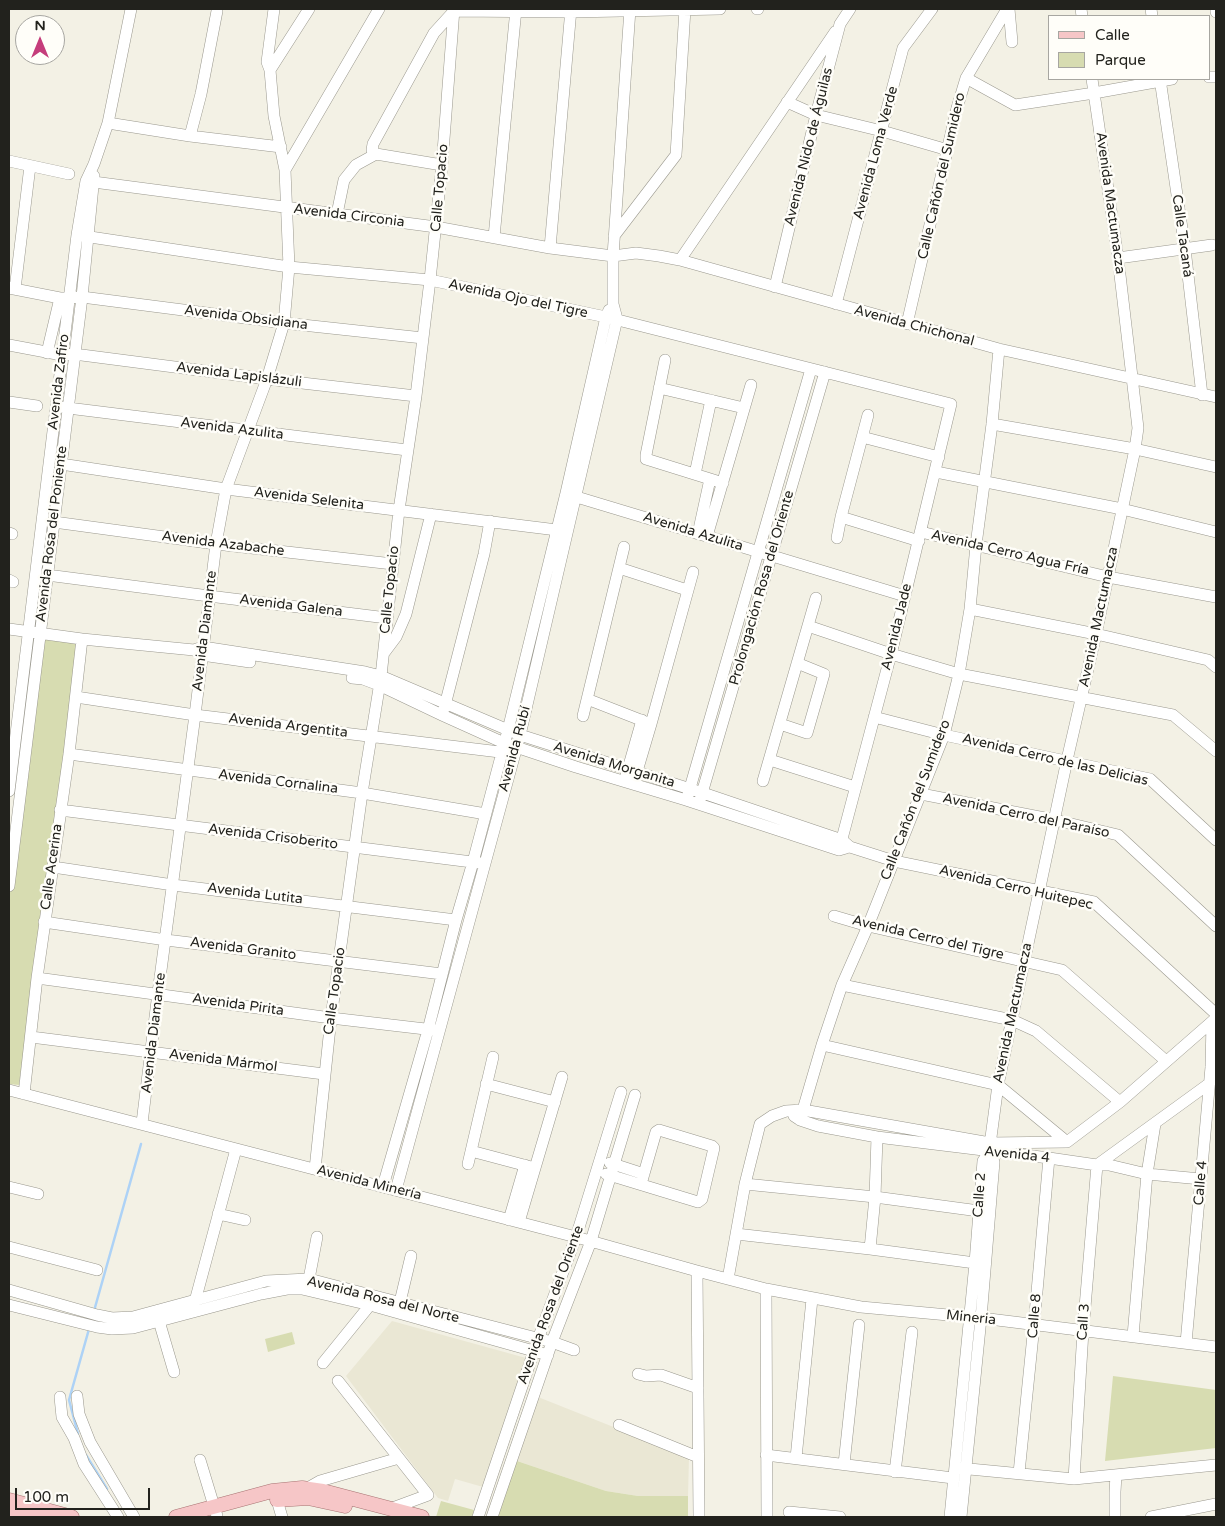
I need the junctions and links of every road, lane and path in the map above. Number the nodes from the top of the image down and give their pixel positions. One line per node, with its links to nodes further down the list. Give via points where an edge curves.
1 (131, 9): 24 (street, Avenida Zafiro)
2 (274, 9): 17 (street, Avenida Diamante, via 267,62)
3 (309, 9): 17 (street)
4 (379, 9): 33 (street)
5 (685, 9): 6 (street); 12 (street); 40 (street, via 676,155)
6 (720, 9)
7 (850, 9): 15 (street, Avenida Nido de Águilas)
8 (932, 9): 25 (street, Avenida Loma Verde, via 903,48)
9 (1008, 9): 16 (street); 18 (street, Calle Cañón del Sumidero)
10 (454, 10): 11 (street); 29 (street, via 434,33 373,144 372,150); 31 (street, Calle Topacio)
11 (516, 10): 14 (street); 41 (street)
12 (630, 10): 14 (street); 40 (street, Avenida Rubí)
13 (217, 11): 26 (street)
14 (571, 11): 43 (street)
15 (840, 24): 22 (street); 23 (street, Avenida Nido de Águilas)
16 (1012, 42)
17 (270, 70): 27 (street, Avenida Diamante, via 274,116)
18 (966, 78): 21 (street, via 1015,105); 28 (street, Calle Cañón del Sumidero)
19 (1092, 80): 21 (street, Avenida Mactumacza)
20 (1160, 80): 21 (street); 44 (street, Calle Tacaná)
21 (1094, 93): 46 (street, Avenida Mactumacza)
22 (787, 102): 23 (street); 47 (street)
23 (816, 114): 25 (street); 50 (street, Avenida Nido de Águilas)
24 (108, 123): 26 (street); 35 (street, Avenida Zafiro)
25 (882, 130): 28 (street); 54 (street, Avenida Loma Verde)
26 (190, 136): 27 (street)
27 (281, 147): 33 (street, Avenida Diamante)
28 (948, 150): 57 (street, Calle Cañón del Sumidero)
29 (376, 154): 31 (street); 37 (street, via 356,165 344,180)
30 (9, 161): 32 (street)
31 (442, 165): 38 (street, Calle Topacio)
32 (30, 166): 34 (street); 51 (street)
33 (284, 170): 36 (street, Avenida Diamante)
34 (69, 174)
35 (90, 182): 36 (street, Avenida Circonia); 39 (street, Avenida Zafiro)
36 (286, 208): 37 (street, Avenida Circonia); 48 (street, Avenida Diamante)
37 (337, 214): 38 (street, Avenida Circonia)
38 (436, 227): 41 (street, Avenida Circonia); 49 (street, Calle Topacio)
39 (82, 236): 48 (street, Avenida Ojo del Tigre); 52 (street, Avenida Zafiro); 53 (street)
40 (614, 236): 45 (street, Avenida Rubí)
41 (494, 237): 43 (street, Avenida Circonia)
42 (1212, 245): 44 (street)
43 (550, 248): 45 (street, Avenida Circonia)
44 (1185, 248): 46 (street); 70 (street, Calle Tacaná)
45 (612, 256): 47 (street, Avenida Chichonal, via 636,253); 55 (street, Avenida Rubí)
46 (1118, 258): 67 (street, Avenida Mactumacza)
47 (680, 260): 50 (street, Avenida Chichonal)
48 (289, 267): 49 (street, Avenida Ojo del Tigre); 56 (street, Avenida Diamante)
49 (430, 280): 55 (street, Avenida Ojo del Tigre); 58 (street, Calle Topacio)
50 (775, 287): 54 (street, Avenida Chichonal)
51 (12, 289): 52 (street, Avenida Obsidiana)
52 (65, 297): 53 (street, Avenida Obsidiana); 61 (street); 62 (street, Avenida Zafiro)
53 (82, 297): 56 (street, Avenida Obsidiana); 62 (street)
54 (836, 304): 57 (street, Avenida Chichonal)
55 (611, 318): 64 (street, Avenida Ojo del Tigre); 94 (street, Avenida Rubí)
56 (284, 323): 58 (street, Avenida Obsidiana); 66 (street, Avenida Diamante)
57 (907, 324): 60 (street, Avenida Chichonal)
58 (423, 338): 71 (street, Calle Topacio)
59 (9, 345): 61 (street, Avenida Lapislázuli)
60 (999, 349): 67 (street, Avenida Chichonal); 80 (street, Calle Cañón del Sumidero)
61 (47, 353): 62 (street, Avenida Lapislázuli)
62 (68, 354): 66 (street, Avenida Lapislázuli); 77 (street, Avenida Zafiro)
63 (664, 360): 69 (street)
64 (811, 369): 65 (street, Avenida Ojo del Tigre); 109 (street, Prolongación Rosa del Oriente)
65 (825, 372): 74 (street, Avenida Ojo del Tigre); 110 (street, Prolongación Rosa del Oriente)
66 (266, 379): 71 (street, Avenida Lapislázuli); 81 (street, Avenida Diamante)
67 (1133, 379): 70 (street, Avenida Chichonal); 83 (street, Avenida Mactumacza, via 1138,428)
68 (751, 385): 78 (street)
69 (659, 388): 73 (street); 89 (street, via 646,458)
70 (1202, 394): 72 (street, Avenida Chichonal)
71 (416, 396): 84 (street, Calle Topacio)
72 (1216, 397)
73 (710, 400): 78 (street); 89 (street)
74 (951, 404): 85 (street, Avenida Jade)
75 (9, 405): 76 (street)
76 (37, 406)
77 (62, 407): 81 (street, Avenida Azulita); 86 (street, Avenida Rosa del Poniente); 126 (street, Avenida Zafiro)
78 (744, 408): 92 (street)
79 (868, 415): 82 (street)
80 (992, 424): 83 (street); 91 (street, Calle Cañón del Sumidero)
81 (247, 431): 84 (street, Avenida Azulita); 93 (street, Avenida Diamante)
82 (862, 437): 85 (street); 98 (street)
83 (1135, 449): 87 (street); 95 (street, Avenida Mactumacza)
84 (407, 450): 96 (street, Calle Topacio)
85 (939, 457): 88 (street, Avenida Jade)
86 (61, 464): 93 (street, Avenida Selenita); 100 (street, Avenida Rosa del Poniente)
87 (1216, 467)
88 (936, 472): 91 (street); 104 (street, Avenida Jade)
89 (695, 474): 90 (street)
90 (710, 479): 92 (street); 103 (street)
91 (985, 482): 95 (street); 107 (street, Calle Cañón del Sumidero)
92 (723, 483): 103 (street)
93 (226, 489): 96 (street, Avenida Selenita); 106 (street, Avenida Diamante)
94 (571, 495): 101 (street, Avenida Rubí); 103 (street, Avenida Azulita); 123 (street, Avenida Rubí)
95 (1122, 509): 102 (street); 115 (street, Avenida Mactumacza)
96 (399, 510): 97 (street, Avenida Selenita); 111 (street, Calle Topacio)
97 (431, 514): 99 (street, Avenida Selenita); 130 (street, via 406,614 396,637)
98 (841, 517): 104 (street, Avenida Cerro Agua Fría); 105 (street)
99 (490, 521): 101 (street, Avenida Selenita); 141 (street)
100 (54, 522): 106 (street, Avenida Azabache); 114 (street, Avenida Rosa del Poniente)
101 (557, 530): 123 (street, Avenida Rubí)
102 (1216, 532)
103 (703, 535): 109 (street, Avenida Azulita)
104 (920, 537): 107 (street, Avenida Cerro Agua Fría); 118 (street, Avenida Jade)
105 (837, 538)
106 (216, 544): 111 (street, Avenida Azabache); 117 (street, Avenida Diamante)
107 (976, 545): 115 (street, Avenida Cerro Agua Fría); 121 (street, Calle Cañón del Sumidero)
108 (624, 547): 112 (street)
109 (758, 552): 110 (street, Avenida Azulita); 134 (street, Prolongación Rosa del Oriente)
110 (771, 556): 118 (street, Avenida Azulita); 136 (street, Prolongación Rosa del Oriente)
111 (393, 564): 122 (street, Calle Topacio)
112 (619, 568): 116 (street); 140 (street)
113 (693, 572): 116 (street)
114 (47, 575): 117 (street, Avenida Galena); 126 (street, Avenida Rosa del Poniente)
115 (1108, 577): 119 (street, Avenida Cerro Agua Fría); 127 (street, Avenida Mactumacza)
116 (687, 590): 147 (street)
117 (209, 596): 122 (street, Avenida Galena); 129 (street, Avenida Diamante)
118 (906, 596): 131 (street, Avenida Jade)
119 (1216, 597)
120 (816, 598): 124 (street)
121 (970, 609): 127 (street); 135 (street, Calle Cañón del Sumidero)
122 (387, 618): 130 (street, Calle Topacio)
123 (540, 626): 149 (street, Avenida Rubí); 152 (street, Avenida Rubí)
124 (808, 626): 131 (street); 132 (street)
125 (9, 629): 126 (street)
126 (33, 633): 128 (street); 142 (street, Avenida Zafiro)
127 (1096, 634): 133 (street, via 1208,660); 139 (street, Avenida Mactumacza)
128 (82, 639): 129 (street); 138 (street, Calle Acerina)
129 (200, 651): 137 (street); 143 (street, Avenida Diamante)
130 (383, 654): 137 (street, Calle Topacio)
131 (891, 654): 135 (street); 146 (street, Avenida Jade)
132 (797, 663): 148 (street); 148 (street, via 824,674 808,733)
133 (1216, 667)
134 (724, 673): 136 (street); 163 (street, Prolongación Rosa del Oriente)
135 (959, 674): 139 (street); 150 (street, Calle Cañón del Sumidero)
136 (737, 676): 166 (street, Prolongación Rosa del Oriente)
137 (380, 680): 141 (street, Avenida Morganita); 144 (street); 151 (street, Calle Topacio)
138 (76, 696): 143 (street, Avenida Argentita); 155 (street, Calle Acerina)
139 (1081, 698): 154 (street, via 1173,715); 157 (street, Avenida Mactumacza)
140 (587, 699): 145 (street); 147 (street)
141 (445, 703): 144 (street); 149 (street, Avenida Morganita)
142 (24, 714): 164 (street, Avenida Zafiro); 175 (street)
143 (196, 715): 151 (street, Avenida Argentita); 158 (street, Avenida Diamante)
144 (442, 715): 153 (street)
145 (583, 716)
146 (874, 717): 150 (street, Avenida Cerro de las Delicias); 162 (street, Avenida Jade)
147 (647, 722): 159 (street)
148 (780, 724): 156 (street)
149 (508, 730): 152 (street, Avenida Morganita); 153 (street, Avenida Rubí)
150 (944, 734): 157 (street, Avenida Cerro de las Delicias); 167 (street, Calle Cañón del Sumidero)
151 (370, 736): 153 (street, Avenida Argentita); 165 (street, Calle Topacio)
152 (517, 745): 153 (street); 159 (street, Avenida Morganita); 161 (street, Avenida Morganita, via 576,768); 179 (street, Avenida Rubí)
153 (503, 748): 171 (street, Avenida Rubí)
154 (1216, 750)
155 (69, 754): 158 (street, Avenida Cornalina); 170 (street, Calle Acerina)
156 (770, 760): 160 (street); 162 (street)
157 (1067, 760): 172 (street, Avenida Mactumacza); 174 (street, Avenida Cerro de las Delicias, via 1150,779)
158 (188, 770): 165 (street, Avenida Cornalina); 173 (street, Avenida Diamante)
159 (632, 771): 161 (street); 163 (street, Avenida Morganita)
160 (762, 781)
161 (628, 783): 168 (street, Avenida Morganita)
162 (855, 787): 177 (street, Avenida Jade)
163 (690, 789): 166 (street, Avenida Morganita); 168 (street, Prolongación Rosa del Oriente)
164 (9, 792)
165 (362, 793): 171 (street, Avenida Cornalina); 176 (street, Calle Topacio)
166 (703, 793): 169 (street, Prolongación Rosa del Oriente); 177 (street, Avenida Morganita)
167 (921, 794): 172 (street, Avenida Cerro del Paraíso); 178 (street, Calle Cañón del Sumidero)
168 (686, 800): 169 (street, Avenida Morganita)
169 (699, 804): 177 (street, Avenida Morganita)
170 (60, 810): 173 (street, Avenida Crisoberito); 180 (street, Calle Acerina)
171 (486, 814): 179 (street, Avenida Rubí)
172 (1055, 820): 183 (street, Avenida Mactumacza); 189 (street, Avenida Cerro del Paraíso, via 1118,835)
173 (180, 826): 176 (street, Avenida Crisoberito); 181 (street, Avenida Diamante)
174 (1216, 840)
175 (11, 845): 182 (street)
176 (354, 846): 179 (street, Avenida Crisoberito); 184 (street, Calle Topacio)
177 (844, 846): 178 (street, Avenida Morganita)
178 (894, 861): 183 (street, Avenida Cerro Huitepec); 188 (street, Calle Cañón del Sumidero)
179 (479, 862): 186 (street, Avenida Rubí); 200 (street, Avenida Rubí)
180 (53, 867): 181 (street, Avenida Lutita); 187 (street, Calle Acerina)
181 (173, 885): 184 (street, Avenida Lutita); 190 (street, Avenida Diamante)
182 (9, 886)
183 (1039, 891): 192 (street, Avenida Mactumacza); 198 (street, Avenida Cerro Huitepec, via 1094,902)
184 (347, 905): 186 (street, Avenida Lutita); 191 (street, Calle Topacio)
185 (834, 916): 188 (street, Avenida Cerro del Tigre)
186 (456, 920): 193 (street, Avenida Rubí)
187 (44, 922): 190 (street, Avenida Granito); 194 (street, Calle Acerina)
188 (868, 926): 192 (street, Avenida Cerro del Tigre); 195 (street, Calle Cañón del Sumidero)
189 (1216, 926)
190 (166, 940): 191 (street, Avenida Granito); 196 (street, Avenida Diamante)
191 (340, 961): 193 (street, Avenida Granito); 197 (street, Calle Topacio)
192 (1023, 961): 199 (street, Avenida Mactumacza); 205 (street, Avenida Cerro del Tigre, via 1062,970)
193 (442, 974): 200 (street, Avenida Rubí)
194 (37, 978): 196 (street, Avenida Pirita); 201 (street, Calle Acerina)
195 (842, 985): 199 (street); 202 (street, Calle Cañón del Sumidero)
196 (158, 993): 197 (street, Avenida Pirita); 203 (street, Avenida Diamante)
197 (331, 1018): 200 (street, Avenida Pirita); 206 (street, Calle Topacio)
198 (1215, 1018): 205 (street); 208 (street, Calle 4)
199 (1012, 1020): 210 (street, Avenida Mactumacza); 216 (street, via 1036,1030)
200 (434, 1030): 236 (street, Avenida Rubí); 238 (street, Avenida Rubí)
201 (31, 1037): 203 (street, Avenida Mármol); 213 (street, Calle Acerina)
202 (822, 1045): 210 (street); 217 (street, Calle Cañón del Sumidero)
203 (151, 1052): 206 (street, Avenida Mármol); 218 (street, Avenida Diamante)
204 (493, 1057): 209 (street)
205 (1166, 1061): 216 (street)
206 (324, 1074): 230 (street, Calle Topacio)
207 (562, 1077): 215 (street)
208 (1210, 1083): 219 (street); 234 (street, Calle 4)
209 (486, 1084): 215 (street); 224 (street)
210 (998, 1084): 221 (street); 222 (street, Avenida Mactumacza)
211 (9, 1090): 213 (street, Avenida Minería)
212 (621, 1092): 227 (street, Avenida Rosa del Oriente)
213 (24, 1094): 218 (street, Avenida Minería)
214 (635, 1095): 231 (street, Avenida Rosa del Oriente)
215 (555, 1102): 229 (street)
216 (1120, 1102): 221 (street)
217 (802, 1115): 220 (street, Avenida 4, via 818,1126); 222 (street); 235 (street, via 786,1111 760,1124)
218 (142, 1123): 223 (street, Avenida Minería)
219 (1155, 1124): 228 (street); 232 (street)
220 (877, 1137): 222 (street, Avenida 4); 240 (street)
221 (1067, 1142): 222 (street)
222 (989, 1147): 225 (street, Avenida 4); 241 (street, Calle 2, via 983,1160); 266 (street, Calle 2, via 994,1162)
223 (236, 1150): 230 (street, Avenida Minería); 242 (street)
224 (471, 1151): 226 (street); 229 (street)
225 (1049, 1158): 228 (street, Avenida 4); 270 (street, Calle 8)
226 (468, 1164)
227 (599, 1165): 231 (street); 247 (street, Avenida Rosa del Oriente)
228 (1097, 1165): 232 (street, Avenida 4); 271 (street, Call 3)
229 (530, 1167): 244 (street)
230 (315, 1169): 236 (street, Avenida Minería)
231 (613, 1171): 233 (street); 248 (street, Avenida Rosa del Oriente)
232 (1148, 1174): 234 (street, Avenida 4); 273 (street)
233 (642, 1179): 233 (street, via 701,1201 714,1148 659,1130)
234 (1201, 1179): 276 (street, Calle 4)
235 (745, 1184): 240 (street); 245 (street)
236 (383, 1186): 238 (street, Avenida Minería)
237 (9, 1187): 239 (street)
238 (396, 1190): 244 (street, Avenida Minería)
239 (38, 1194)
240 (875, 1198): 241 (street); 250 (street)
241 (979, 1211): 252 (street, Calle 2)
242 (218, 1214): 243 (street); 260 (street)
243 (245, 1220)
244 (514, 1221): 247 (street, Avenida Minería)
245 (736, 1234): 250 (street); 256 (street)
246 (317, 1237): 255 (street)
247 (576, 1237): 248 (street, Avenida Minería); 274 (street, Avenida Rosa del Oriente)
248 (591, 1241): 254 (street, Avenida Minería); 275 (street, Avenida Rosa del Oriente)
249 (9, 1247): 253 (street)
250 (870, 1249): 252 (street)
251 (411, 1256): 261 (street)
252 (975, 1263): 265 (street, Calle 2)
253 (97, 1270)
254 (697, 1271): 256 (street, Avenida Minería); 285 (street)
255 (309, 1279): 260 (street, Avenida Rosa del Norte, via 266,1281); 261 (street, Avenida Rosa del Norte)
256 (728, 1279): 257 (street, Mineria)
257 (766, 1289): 259 (street, Mineria); 289 (street)
258 (9, 1290): 267 (street, Avenida Rosa del Norte)
259 (812, 1299): 265 (street, Mineria); 292 (street)
260 (196, 1300): 264 (street); 267 (street, Avenida Rosa del Norte, via 132,1317)
261 (400, 1302): 274 (street, Avenida Rosa del Norte)
262 (9, 1305): 267 (street, Avenida Rosa del Norte)
263 (370, 1305): 264 (street, Avenida Rosa del Norte, via 302,1289 261,1294); 279 (street, Avenida Rosa del Norte); 281 (street)
264 (192, 1312): 268 (street, Avenida Rosa del Norte)
265 (969, 1317): 266 (street, Mineria); 296 (street, Calle 2)
266 (981, 1318): 270 (street, Mineria); 296 (street, Calle 2)
267 (92, 1320): 268 (street, Avenida Rosa del Norte, via 112,1329)
268 (159, 1322): 282 (street)
269 (859, 1325): 294 (street)
270 (1034, 1325): 271 (street, Mineria); 298 (street, Calle 8)
271 (1083, 1331): 273 (street, Mineria); 300 (street, Call 3)
272 (912, 1332): 297 (street)
273 (1133, 1336): 276 (street, Mineria)
274 (538, 1338): 275 (street, Avenida Rosa del Norte); 279 (street, Avenida Rosa del Oriente)
275 (552, 1342): 278 (street, Avenida Rosa del Norte); 280 (street, Avenida Rosa del Oriente)
276 (1186, 1343): 277 (street, Mineria)
277 (1216, 1347)
278 (574, 1350)
279 (534, 1352): 280 (street, Avenida Rosa del Norte); 316 (street, Avenida Rosa del Oriente)
280 (548, 1355): 317 (street, Avenida Rosa del Oriente)
281 (323, 1363)
282 (174, 1372)
283 (638, 1374): 285 (street, via 660,1375)
284 (338, 1381): 290 (street)
285 (698, 1388): 291 (street)
286 (77, 1396): 312 (street, via 79,1414 90,1442)
287 (60, 1397): 311 (street, via 62,1417 84,1464)
288 (619, 1424): 291 (street)
289 (766, 1455): 292 (street); 319 (street)
290 (399, 1458): 301 (street, via 320,1481); 308 (street, via 428,1495)
291 (698, 1458): 318 (street)
292 (796, 1458): 294 (street)
293 (200, 1460): 307 (street)
294 (844, 1464): 297 (street)
295 (1216, 1465): 299 (street)
296 (958, 1471): 297 (street); 298 (street); 321 (street, Calle 2); 322 (street, Calle 2)
297 (895, 1472)
298 (1019, 1473): 300 (street)
299 (1116, 1475): 300 (street); 323 (street)
300 (1074, 1479)
301 (306, 1489): 307 (main road, via 272,1491); 308 (main road, via 324,1491)
302 (9, 1500): 310 (main road)
303 (277, 1500): 307 (main road); 308 (main road, via 308,1498); 314 (street)
304 (1216, 1504): 324 (street)
305 (9, 1511): 309 (main road)
306 (789, 1512): 320 (street)
307 (214, 1513): 313 (main road)
308 (389, 1513): 315 (main road)
309 (34, 1517)
310 (72, 1517)
311 (118, 1517)
312 (134, 1517)
313 (176, 1517)
314 (282, 1517)
315 (422, 1517)
316 (478, 1517)
317 (492, 1517)
318 (699, 1517)
319 (767, 1517)
320 (840, 1517)
321 (950, 1517)
322 (962, 1517)
323 (1116, 1517)
324 (1152, 1517)

